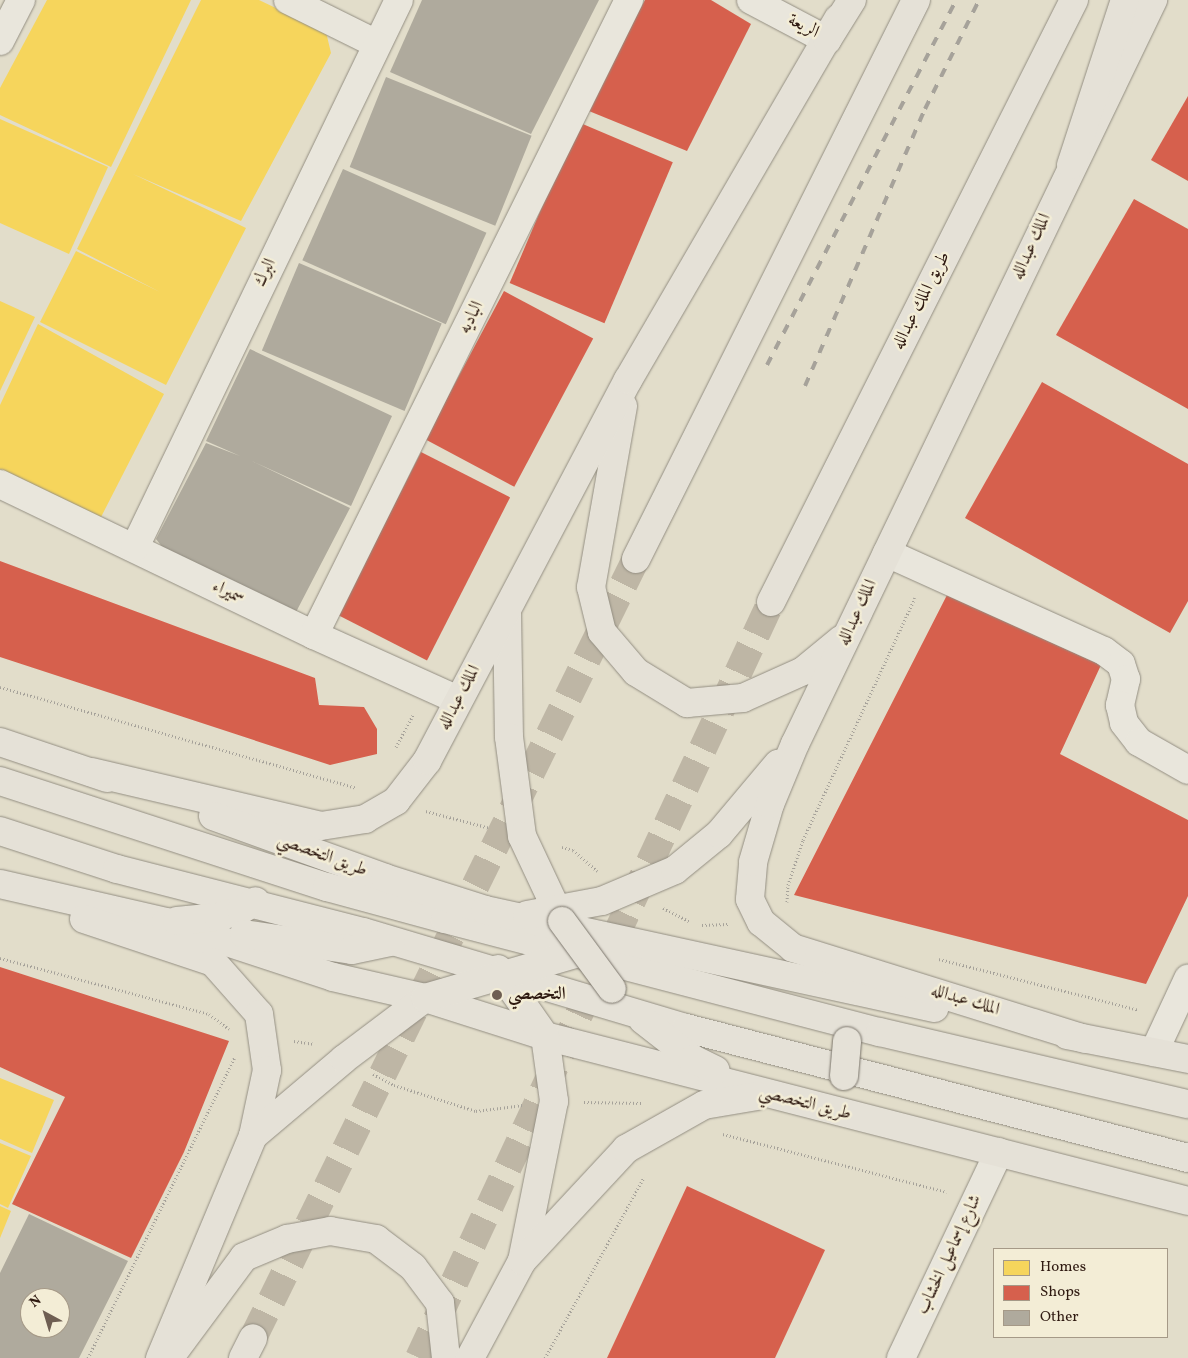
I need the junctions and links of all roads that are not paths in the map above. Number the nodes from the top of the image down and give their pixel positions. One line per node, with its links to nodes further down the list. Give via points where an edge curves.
1 (21, 0): 13 (street)
2 (288, 0): 14 (street)
3 (398, 0): 14 (street, البرك)
4 (629, 0): 24 (street, الباديه)
5 (752, 0): 12 (street, الريعة)
6 (847, 0): 12 (main road, الملك عبدالله)
7 (852, 0): 12 (main road)
8 (916, 0): 20 (main road)
9 (1074, 0): 21 (main road, طريق الملك عبدالله)
10 (1125, 0): 15 (main road)
11 (1153, 0): 15 (main road, الملك عبدالله)
12 (827, 40): 16 (main road, الملك عبدالله)
13 (0, 41)
14 (375, 43): 18 (street, البرك)
15 (1071, 165): 19 (main road, الملك عبدالله)
16 (628, 380): 22 (main road, الملك عبدالله); 23 (main road, via 591,587 602,632 636,672 687,703 743,698 803,671)
17 (0, 484): 18 (street, سميراء)
18 (135, 547): 24 (street, سميراء)
19 (887, 552): 23 (main road, الملك عبدالله); 28 (street, via 1104,650 1121,664 1126,679 1120,705 1124,724 1139,742)
20 (636, 559)
21 (771, 602)
22 (507, 608): 25 (main road, الملك عبدالله); 38 (main road, via 510,737 522,836)
23 (849, 633): 27 (main road, الملك عبدالله)
24 (314, 635): 25 (street, سميراء)
25 (458, 700): 29 (main road, الملك عبدالله, via 426,761 396,801 365,820 321,826)
26 (0, 742): 29 (main road, طريق التخصصي)
27 (795, 744): 38 (main road, via 701,851 674,870 602,901); 52 (main road, الملك عبدالله, via 770,804 752,862 750,899 761,922 793,948)
28 (1188, 770)
29 (91, 772): 31 (main road, طريق التخصصي)
30 (0, 780): 33 (main road)
31 (218, 818): 33 (main road, via 268,841 276,863); 34 (main road, طريق التخصصي)
32 (0, 831): 37 (main road, via 117,869)
33 (275, 870): 37 (main road, via 273,884); 41 (main road)
34 (385, 878): 39 (main road, طريق التخصصي); 41 (main road)
35 (0, 884): 40 (main road, طريق التخصصي)
36 (0, 892): 58 (main road, via 213,962 259,1014 267,1070)
37 (252, 903): 40 (main road, via 218,917); 42 (main road)
38 (559, 915): 39 (main road); 49 (main road, bridge, via 612,988)
39 (518, 917): 41 (main road); 43 (main road, طريق التخصصي)
40 (166, 922): 42 (main road, via 352,950); 48 (main road, طريق التخصصي, via 333,977)
41 (458, 925): 42 (main road); 44 (main road); 45 (main road)
42 (396, 941): 45 (main road)
43 (650, 947): 44 (main road, طريق التخصصي); 47 (main road, طريق التخصصي)
44 (581, 953): 45 (main road, طريق التخصصي); 50 (main road)
45 (503, 974): 48 (main road, طريق التخصصي); 49 (main road); 51 (main road)
46 (1188, 979): 53 (street)
47 (878, 996): 50 (main road); 52 (main road, طريق التخصصي)
48 (425, 998): 51 (main road, طريق التخصصي); 58 (main road, طريق التخصصي, via 344,1059)
49 (634, 1012): 55 (main road, via 693,1059); 60 (main road)
50 (851, 1033): 56 (main road); 57 (main road, bridge, via 844,1076)
51 (545, 1036): 55 (main road, طريق التخصصي); 62 (main road, via 554,1101)
52 (1084, 1039): 53 (main road, طريق التخصصي)
53 (1154, 1052): 54 (main road, طريق التخصصي)
54 (1188, 1059)
55 (767, 1095): 57 (main road, طريق التخصصي); 62 (main road, via 704,1105 626,1149)
56 (1188, 1104)
57 (863, 1118): 59 (main road, طريق التخصصي)
58 (253, 1136): 63 (main road)
59 (1000, 1152): 61 (main road, طريق التخصصي); 67 (street, شارع إسماعيل الخشاب)
60 (1188, 1158)
61 (1188, 1201)
62 (522, 1261): 66 (main road)
63 (160, 1358)
64 (169, 1358): 65 (main road, via 244,1257 287,1240 330,1231 376,1239 413,1266 440,1303)
65 (446, 1358)
66 (470, 1358)
67 (901, 1358)

